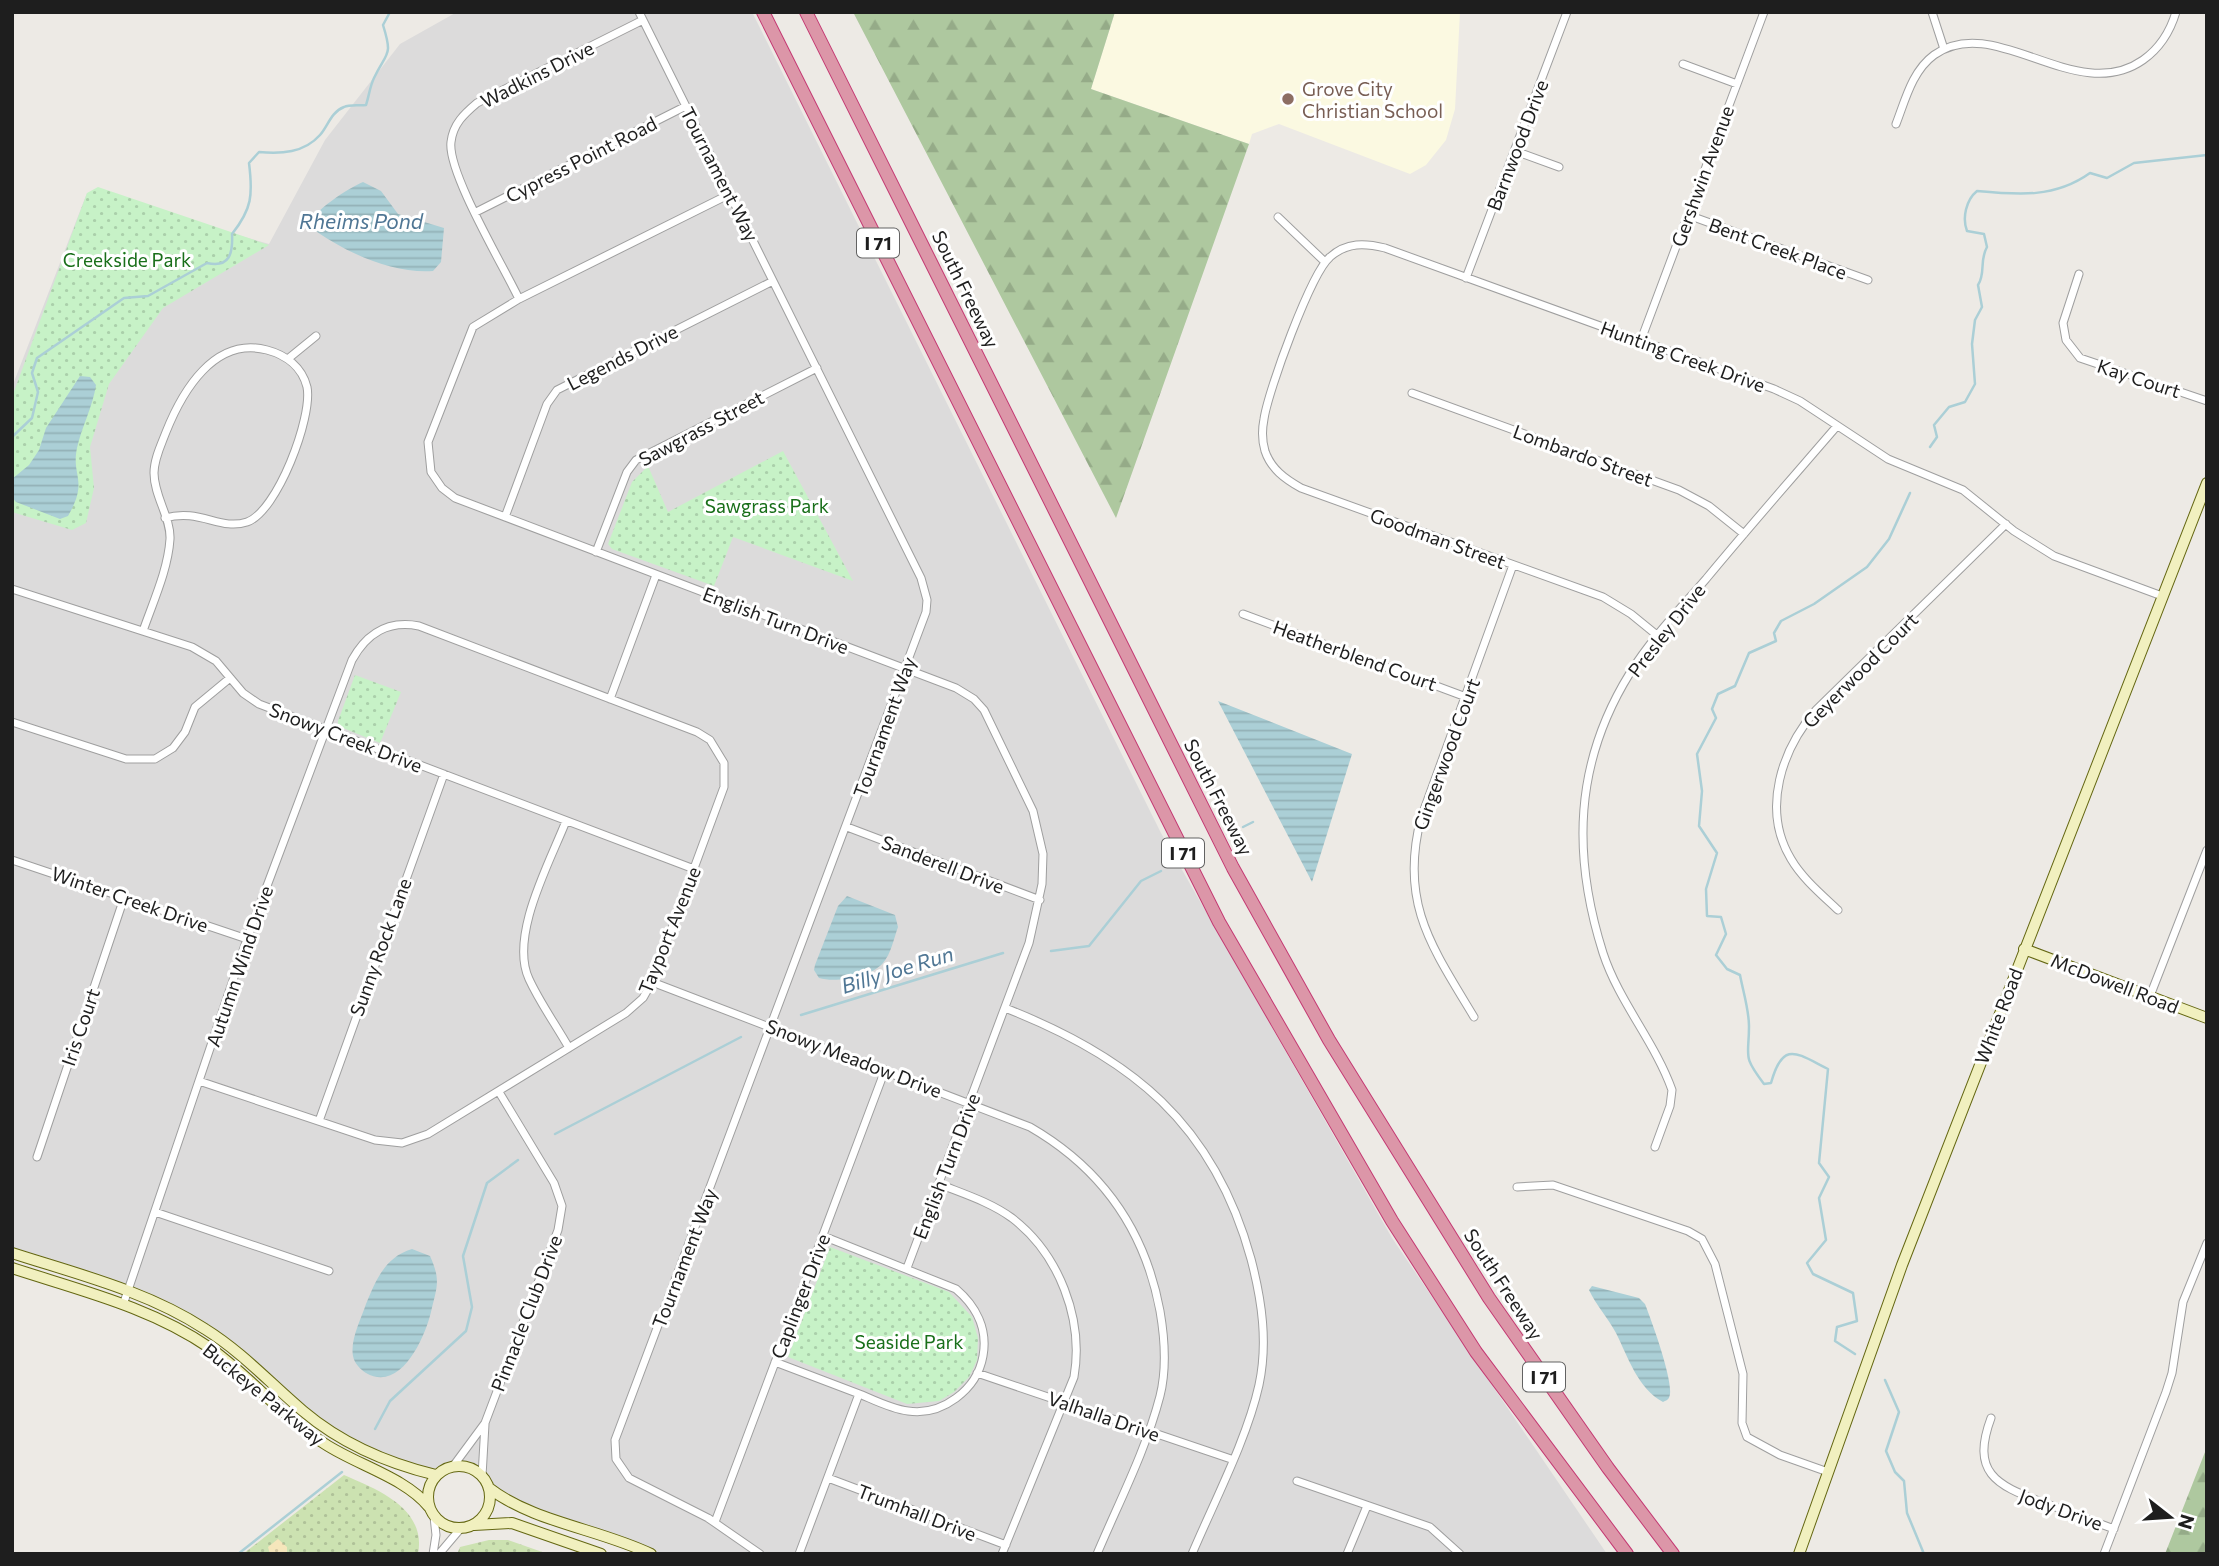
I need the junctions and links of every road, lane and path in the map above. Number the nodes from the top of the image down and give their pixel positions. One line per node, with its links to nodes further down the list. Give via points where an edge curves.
1 (639, 12): 8 (street, Tournament Way)
2 (763, 12): 121 (highway, I 71, via 1219,922 1371,1185 1476,1352)
3 (806, 12): 122 (highway, South Freeway / I 71, via 1233,868 1329,1040 1496,1308)
4 (1567, 12): 14 (street, Barnwood Drive)
5 (1764, 12): 11 (street, Gershwin Avenue)
6 (1932, 12): 9 (street)
7 (2176, 12): 9 (street, via 2152,53 2131,67 2104,74 2080,72 1978,44)
8 (643, 20): 12 (street, Tournament Way); 17 (street, Wadkins Drive, via 477,103 461,116 450,143 452,157)
9 (1944, 49): 13 (street, via 1917,74)
10 (1683, 64): 11 (street)
11 (1737, 84): 18 (street, Gershwin Avenue)
12 (686, 106): 16 (street, Tournament Way); 17 (street, Cypress Point Road)
13 (1896, 124)
14 (1515, 151): 15 (street); 22 (street, Barnwood Drive)
15 (1559, 167)
16 (730, 194): 24 (street, Tournament Way); 25 (street, English Turn Drive)
17 (476, 212): 25 (street, Wadkins Drive)
18 (1688, 215): 23 (street, Bent Creek Place); 27 (street, Gershwin Avenue)
19 (1278, 217): 20 (street)
20 (1325, 262): 22 (street, Hunting Creek Drive, via 1342,248 1364,243); 39 (street, Goodman Street, via 1310,287 1266,407 1265,452 1272,466 1290,482)
21 (2080, 274): 31 (street, Kay Court, via 2063,323 2066,340 2080,358)
22 (1466, 278): 27 (street, Hunting Creek Drive)
23 (1868, 280)
24 (773, 281): 29 (street, Tournament Way); 34 (street, Legends Drive, via 557,390 547,404)
25 (519, 299): 34 (street, English Turn Drive, via 470,331 428,442 431,472 442,488 455,498)
26 (316, 336): 28 (street)
27 (1641, 340): 32 (street, Hunting Creek Drive, via 1774,389)
28 (289, 358): 35 (street, via 267,350 238,348 220,356 185,391 154,470); 35 (street, via 304,377 308,406 275,498 264,513 233,525 191,514)
29 (817, 368): 38 (street, Sawgrass Street, via 636,460 627,471); 47 (street, Tournament Way, via 925,588 926,612)
30 (1412, 393): 37 (street, Lombardo Street, via 1679,490 1709,506)
31 (2207, 401)
32 (1837, 426): 36 (street, Hunting Creek Drive, via 1888,459 1963,490); 37 (street, Presley Drive)
33 (2207, 483): 42 (street, White Road)
34 (505, 517): 38 (street, English Turn Drive)
35 (164, 518): 44 (street, via 170,535 169,553)
36 (2006, 524): 42 (street, Hunting Creek Drive, via 2054,556); 61 (street, Geyerwood Court, via 1816,710 1793,740 1784,761 1777,804 1779,825 1790,858)
37 (1744, 534): 46 (street, Presley Drive)
38 (596, 552): 40 (street, English Turn Drive)
39 (1513, 565): 46 (street, Goodman Street, via 1603,597); 49 (street, Gingerwood Court)
40 (656, 575): 47 (street, English Turn Drive); 50 (street)
41 (12, 589): 44 (street, Snowy Creek Drive)
42 (2162, 596): 63 (street, White Road)
43 (1243, 614): 49 (street, Heatherblend Court)
44 (143, 631): 48 (street, Snowy Creek Drive, via 192,647 216,661)
45 (371, 635): 50 (street, Tayport Avenue, via 395,624 419,626); 52 (street, Autumn Wind Drive, via 352,660)
46 (1658, 636): 76 (street, Presley Drive, via 1630,673 1600,735 1585,794 1582,855 1604,956 1672,1090)
47 (905, 669): 55 (street, Tournament Way); 60 (street, English Turn Drive, via 962,691 984,710 1038,826 1043,854)
48 (230, 678): 51 (street, via 195,708 173,748 155,759 126,759); 52 (street, Snowy Creek Drive, via 259,704)
49 (1466, 697): 67 (street, Gingerwood Court, via 1421,818 1413,849 1412,883 1431,945)
50 (610, 699): 58 (street, Tayport Avenue, via 697,732 710,740 724,763 724,788)
51 (12, 722)
52 (326, 729): 53 (street, Snowy Creek Drive); 62 (street, Autumn Wind Drive)
53 (444, 774): 54 (street, Snowy Creek Drive); 75 (street, Sunny Rock Lane)
54 (566, 821): 58 (street, Snowy Creek Drive); 70 (street, via 525,930 522,953 528,977)
55 (847, 827): 60 (street, Sanderell Drive); 69 (street, Tournament Way)
56 (2207, 850): 65 (street)
57 (12, 860): 59 (street, Winter Creek Drive)
58 (694, 869): 64 (street, Tayport Avenue)
59 (124, 898): 62 (street, Winter Creek Drive); 77 (street, Iris Court)
60 (1040, 900): 66 (street, English Turn Drive, via 1030,943)
61 (1838, 910)
62 (247, 939): 72 (street, Autumn Wind Drive)
63 (2024, 948): 65 (street, McDowell Road); 98 (street, White Road)
64 (652, 982): 69 (street, Snowy Meadow Drive); 70 (street, Tayport Avenue, via 626,1013)
65 (2150, 996): 68 (street, McDowell Road)
66 (1005, 1008): 74 (street, English Turn Drive); 96 (street, via 1102,1053 1151,1090 1193,1137 1225,1188 1254,1271 1264,1348 1254,1403)
67 (1474, 1017)
68 (2207, 1018)
69 (771, 1027): 71 (street, Snowy Meadow Drive); 106 (street, Tournament Way, via 614,1447 620,1467 635,1482)
70 (569, 1048): 73 (street, Tayport Avenue)
71 (886, 1070): 74 (street, Snowy Meadow Drive); 81 (street, Caplinger Drive)
72 (199, 1081): 75 (street, Tayport Avenue); 80 (street, Autumn Wind Drive)
73 (499, 1092): 75 (street, Tayport Avenue, via 416,1141 374,1140); 94 (street, Pinnacle Club Drive, via 554,1183 562,1206 558,1230)
74 (970, 1102): 78 (street, English Turn Drive); 95 (street, Snowy Meadow Drive, via 1058,1144 1099,1180 1125,1214 1151,1274 1164,1335 1163,1382)
75 (319, 1121)
76 (1655, 1147)
77 (37, 1157)
78 (939, 1184): 85 (street, English Turn Drive); 92 (street, via 1010,1217 1047,1256 1066,1294 1076,1346 1074,1377)
79 (1517, 1186): 98 (street, via 1553,1185 1702,1239 1715,1264 1743,1374 1742,1423 1747,1437)
80 (155, 1212): 86 (street); 87 (street, Autumn Wind Drive)
81 (823, 1236): 85 (street); 89 (street, Caplinger Drive)
82 (2207, 1243): 108 (street, via 2183,1302 2166,1392)
83 (12, 1253): 87 (street, Buckeye Parkway)
84 (12, 1268): 88 (street, Buckeye Parkway)
85 (907, 1268): 90 (street, via 948,1284 975,1309 984,1343)
86 (329, 1270)
87 (128, 1292): 88 (street, Autumn Wind Drive); 99 (street, Buckeye Parkway, via 191,1320 233,1347 305,1412 349,1443 391,1463)
88 (123, 1305): 105 (street, Buckeye Parkway, via 200,1342 310,1434 412,1490)
89 (775, 1362): 91 (street); 106 (street, Caplinger Drive)
90 (977, 1373): 91 (street, via 957,1398 929,1410 907,1411); 92 (street, Valhalla Drive)
91 (859, 1394): 101 (street)
92 (1065, 1403): 95 (street, Valhalla Drive); 109 (street)
93 (1991, 1418): 108 (street, Jody Drive, via 1983,1455 1990,1474 2004,1488)
94 (485, 1423): 97 (street, Pinnacle Club Drive); 100 (street, Pinnacle Club Drive)
95 (1148, 1431): 96 (street, Valhalla Drive); 117 (street, Snowy Meadow Drive)
96 (1231, 1460): 118 (street)
97 (454, 1465): 99 (street); 100 (street, via 472,1468)
98 (1828, 1472): 123 (street, White Road)
99 (436, 1475): 105 (street, via 427,1493)
100 (482, 1476): 103 (street)
101 (828, 1478): 109 (street, Trumhall Drive); 115 (street)
102 (1297, 1481): 104 (street)
103 (489, 1488): 107 (street, via 485,1513); 113 (street, via 508,1503)
104 (1367, 1506): 119 (street); 120 (street, via 1430,1527)
105 (432, 1512): 107 (street, via 442,1524); 110 (street)
106 (715, 1522): 114 (street)
107 (466, 1527): 111 (street); 112 (street, via 512,1523)
108 (2113, 1529): 124 (street)
109 (1006, 1545): 116 (street)
110 (433, 1554)
111 (439, 1554)
112 (601, 1554)
113 (650, 1554)
114 (760, 1554)
115 (799, 1554)
116 (1002, 1554)
117 (1097, 1554)
118 (1192, 1554)
119 (1347, 1554)
120 (1460, 1554)
121 (1627, 1554)
122 (1674, 1554)
123 (1799, 1554)
124 (2104, 1554)

